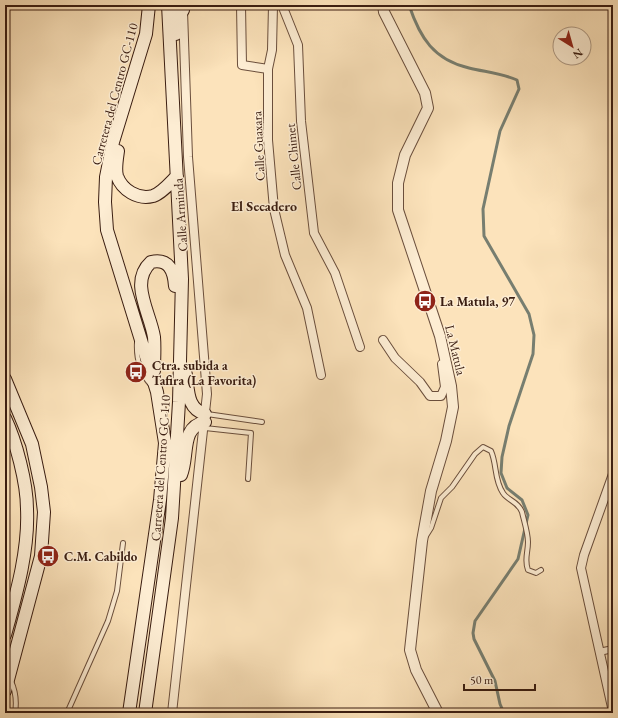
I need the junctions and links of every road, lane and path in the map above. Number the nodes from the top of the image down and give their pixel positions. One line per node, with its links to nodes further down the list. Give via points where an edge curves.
1 (149, 5): 9 (main road, Carretera del Centro GC-110, via 146,34)
2 (168, 5): 10 (main road)
3 (241, 5): 8 (street, via 242,65)
4 (273, 5): 8 (street, Calle Guaxara, via 272,50)
5 (282, 5): 14 (street, Calle Chimet, via 298,45 301,121 314,233 335,273)
6 (383, 5): 12 (street, La Matula, via 384,12 425,93 428,108 405,155 398,183 398,210)
7 (180, 7): 10 (main road, via 176,30 178,67); 20 (street, Calle Arminda, via 191,202 205,358)
8 (268, 69): 16 (street, Calle Guaxara, via 268,140 274,209 285,255 307,308)
9 (122, 114): 11 (main road, via 117,175 127,190 143,197 154,196); 18 (main road, Carretera del Centro GC-110, via 106,177 107,230)
10 (175, 142): 11 (main road, Carretera del Centro GC-110)
11 (176, 176): 15 (main road, Carretera del Centro GC-110, via 182,279)
12 (440, 336): 13 (street, via 444,387 441,396 430,396 420,382 395,358); 25 (street, La Matula, via 453,407 431,491)
13 (383, 340)
14 (360, 347)
15 (181, 351): 18 (main road, via 174,273 168,264 162,261 151,262 141,276 141,286 154,336); 20 (main road, via 189,401); 24 (main road, Carretera del Centro GC-110)
16 (321, 375)
17 (5, 380): 31 (main road, via 32,444 44,512 41,556)
18 (156, 388): 36 (main road, Carretera del Centro GC-110, via 165,443 160,500)
19 (5, 418): 28 (main road, via 14,437 28,508 24,553)
20 (205, 421): 21 (lane); 23 (lane, via 251,433); 24 (main road, via 193,426 189,432 183,469); 38 (street, Calle Arminda)
21 (262, 422)
22 (613, 474): 30 (street, via 581,568)
23 (248, 479)
24 (175, 489): 37 (main road, Carretera del Centro GC-110)
25 (422, 541): 27 (lane, via 432,528 441,498 452,488 475,454 483,447 491,451 503,493 519,505 528,542 525,563 528,570 536,573); 39 (street, La Matula, via 410,650 416,670)
26 (124, 543): 35 (lane, via 118,591 108,621)
27 (540, 570)
28 (5, 635)
29 (613, 649): 30 (street)
30 (599, 652): 33 (street)
31 (9, 675): 32 (main road); 34 (lane, via 15,689)
32 (5, 691)
33 (613, 712)
34 (15, 713)
35 (67, 713)
36 (129, 713)
37 (145, 713)
38 (172, 713)
39 (438, 713)

